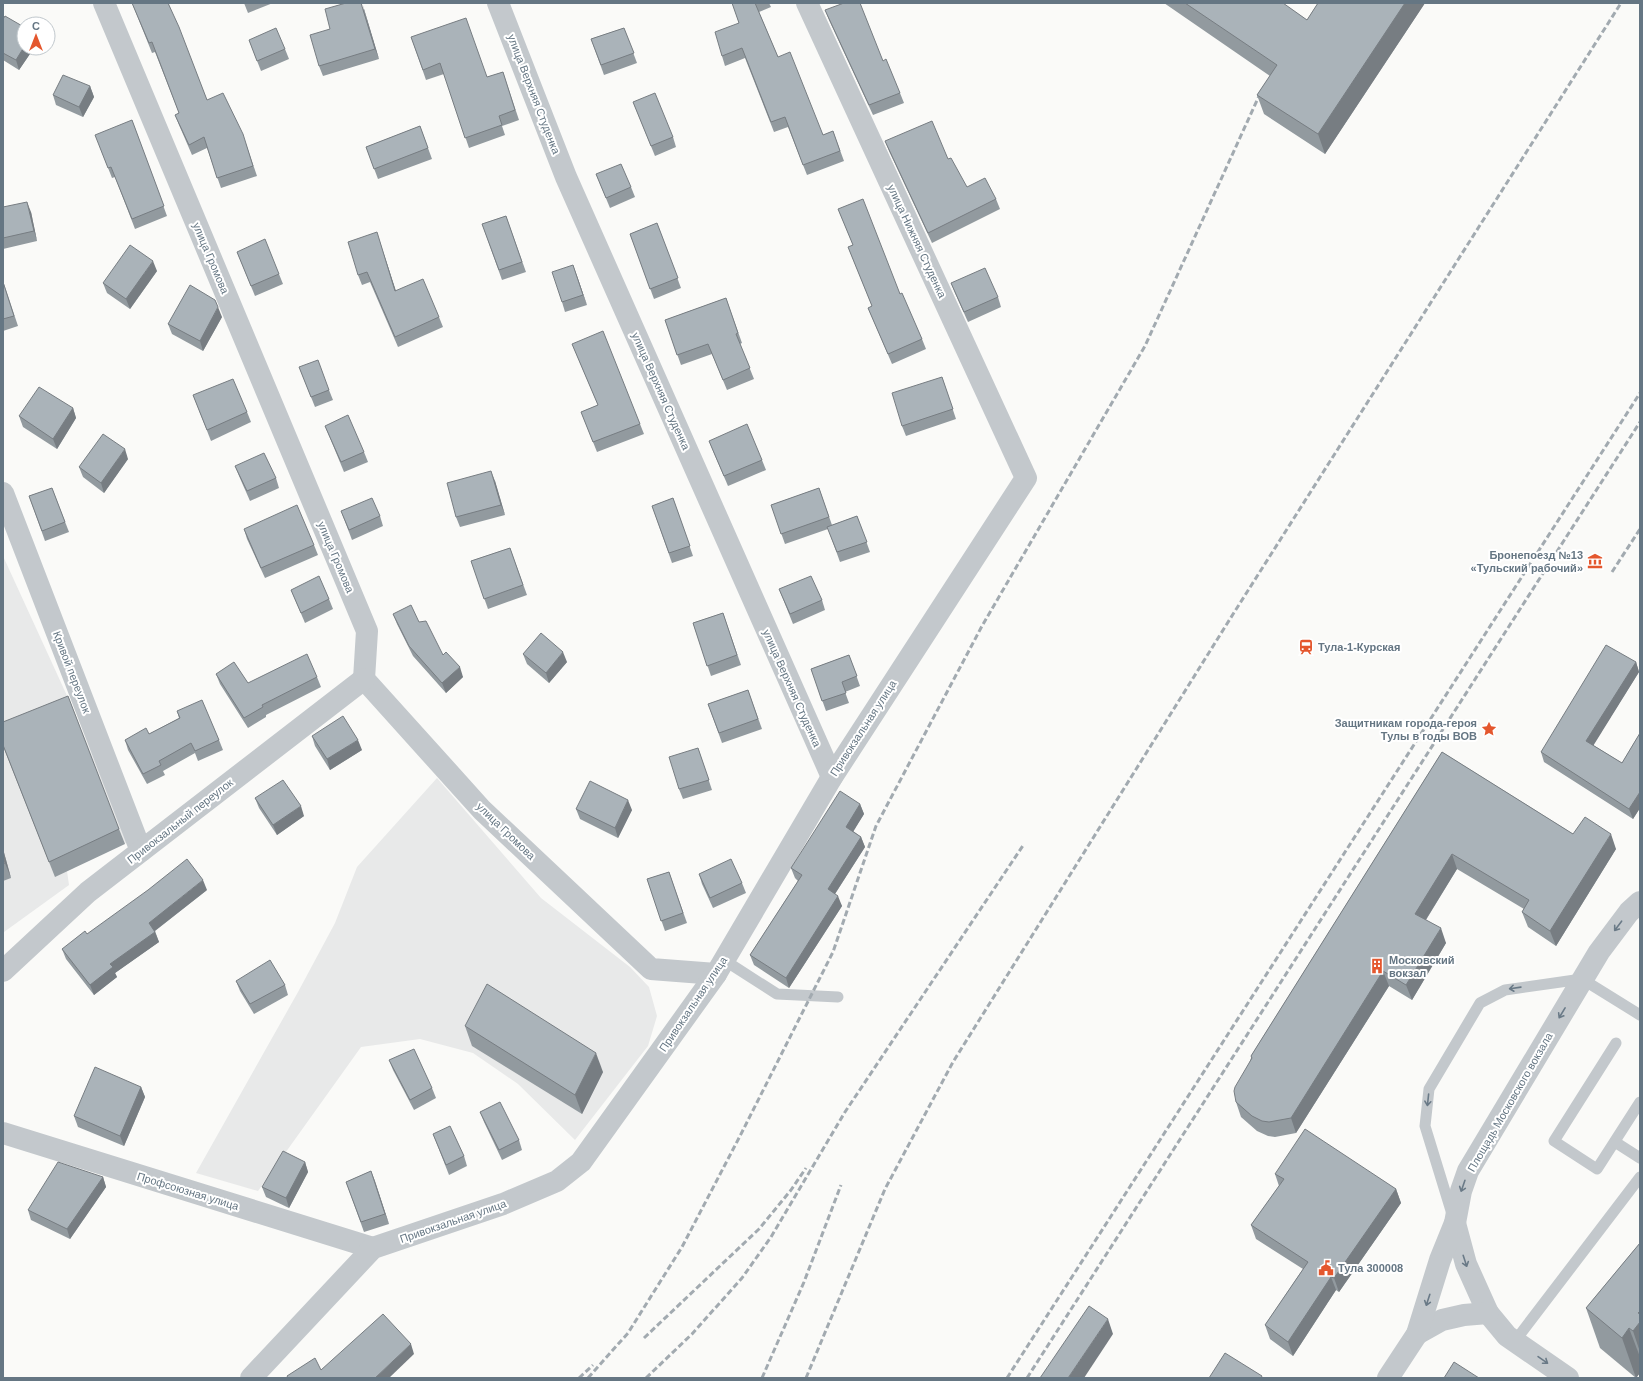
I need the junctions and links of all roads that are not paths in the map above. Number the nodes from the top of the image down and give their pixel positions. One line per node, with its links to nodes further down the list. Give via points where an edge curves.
1 (104, 3): 6 (street, улица Громова, via 367,631)
2 (498, 3): 7 (street, улица Верхняя Cтуденка, via 566,177)
3 (807, 3): 4 (street, улица Нижняя Cтуденкa)
4 (1026, 478): 7 (street, Привокзальная улица)
5 (3, 493): 8 (street, Кривой переулок)
6 (364, 680): 8 (street, Привокзальный переулок); 10 (street, улица Громова, via 482,810 651,968)
7 (832, 776): 10 (street, Привокзальная улица)
8 (141, 851): 11 (street, Привокзальный переулок, via 88,892)
9 (1640, 902): 12 (street, Площадь Московского вокзала, one-way to 12, via 1629,912)
10 (720, 967): 13 (lane, via 777,994); 22 (street, Привокзальная улица, via 581,1162 557,1181 510,1201)
11 (3, 972)
12 (1582, 979): 14 (lane); 21 (street, Площадь Московского вокзала, one-way to 21, via 1468,1171); 21 (lane, one-way to 21, via 1505,990 1480,1003 1429,1089 1425,1126)
13 (838, 997)
14 (1640, 1015)
15 (1616, 1043): 18 (lane, via 1554,1140 1596,1169)
16 (1640, 1102): 18 (lane)
17 (3, 1134): 22 (street, Профсоюзная улица)
18 (1615, 1142): 19 (lane)
19 (1640, 1158)
20 (1640, 1178): 25 (lane)
21 (1455, 1223): 23 (street, one-way to 23, via 1466,1264); 24 (street, one-way to 24, via 1440,1260)
22 (373, 1248): 26 (street, Привокзальная улица)
23 (1488, 1313): 24 (street, via 1442,1320); 25 (street, via 1507,1336)
24 (1417, 1334): 27 (street)
25 (1515, 1341): 28 (street, one-way to 28)
26 (251, 1378)
27 (1388, 1378)
28 (1568, 1378)

